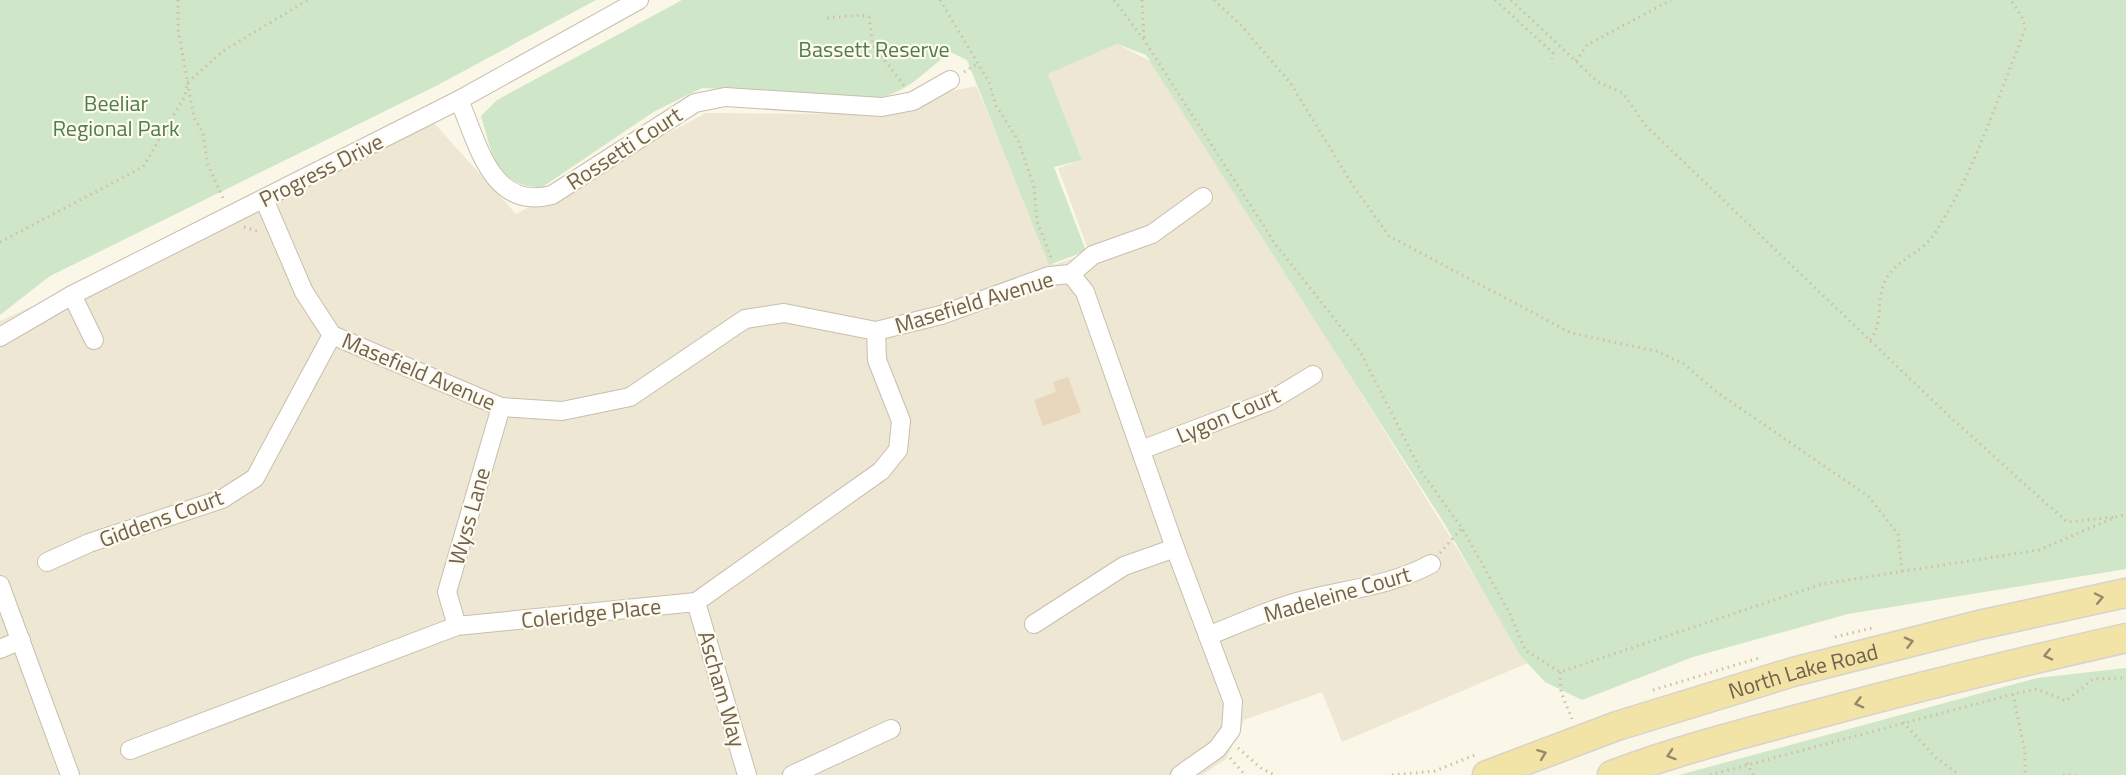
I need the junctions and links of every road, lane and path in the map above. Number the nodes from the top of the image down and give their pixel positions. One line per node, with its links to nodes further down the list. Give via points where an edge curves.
1 (178, 0): 16 (path, via 178,29)
2 (308, 0): 16 (path, via 223,51)
3 (639, 0): 17 (street, Progress Drive)
4 (1114, 0): 12 (path)
5 (1142, 0): 12 (path)
6 (1214, 0): 40 (path, via 1291,84 1389,236 1571,333 1656,351 1684,364 1727,399 1868,496 1898,534)
7 (1495, 0): 13 (path, via 1552,53)
8 (1511, 0): 14 (path)
9 (1671, 0): 14 (path, via 1587,45)
10 (2011, 0): 30 (path, via 2025,30 1996,111 1972,168 1933,236 1888,277 1881,290 1876,332)
11 (827, 18): 18 (path, via 869,17 873,45)
12 (1144, 40): 36 (path, via 1276,245 1360,351 1421,471)
13 (1552, 58)
14 (1576, 61): 30 (path, via 1598,82 1623,93 1646,126)
15 (950, 80): 18 (street, Rossetti Court)
16 (187, 83): 21 (path, via 194,118 203,133 208,165); 23 (path, via 185,96 143,167)
17 (459, 100): 18 (street, Rossetti Court, via 491,174 504,188 525,198 552,195 683,109 709,99 882,106); 20 (street, Progress Drive)
18 (916, 100)
19 (1203, 197): 24 (street, via 1152,234 1093,255)
20 (264, 200): 21 (street, Progress Drive); 27 (street, Masefield Avenue, via 304,292)
21 (232, 216): 22 (path, via 236,226 251,227); 25 (street, Progress Drive)
22 (265, 234)
23 (0, 242)
24 (1071, 274): 26 (street, Masefield Avenue, via 1049,276 941,315); 33 (street, Masefield Avenue, via 1085,292)
25 (72, 295): 28 (street, Progress Drive); 29 (street)
26 (876, 331): 32 (street, Masefield Avenue, via 784,313 746,320 630,397 561,411); 43 (street, Coleridge Place, via 877,360 901,421 898,450 881,471)
27 (332, 335): 32 (street, Masefield Avenue); 38 (street, Giddens Court, via 255,478 222,499 89,543)
28 (0, 337)
29 (94, 340)
30 (1869, 340): 35 (path, via 2067,522)
31 (1313, 375): 33 (street, Lygon Court, via 1270,401)
32 (501, 406): 45 (street, Wyss Lane, via 447,592)
33 (1141, 450): 37 (street, Masefield Avenue)
34 (2126, 515): 35 (path)
35 (2118, 516): 40 (path, via 2039,550)
36 (1462, 528): 39 (path); 50 (path, via 1510,614 1525,651)
37 (1175, 548): 44 (street, via 1124,566); 46 (street, Masefield Avenue)
38 (48, 562)
39 (1431, 564): 46 (street, Madeleine Court, via 1383,585 1290,604)
40 (1902, 572): 50 (path, via 1822,584)
41 (0, 585): 48 (street)
42 (2126, 593): 64 (main road, North Lake Road, one-way to 42, via 1617,726 1793,672)
43 (696, 602): 45 (street, Coleridge Place); 60 (street, Ascham Way)
44 (1034, 624)
45 (457, 626): 57 (street, Coleridge Place)
46 (1208, 636): 56 (street, Masefield Avenue, via 1233,702)
47 (2126, 638): 65 (main road, North Lake Road, one-way to 65, via 1988,669 1756,730)
48 (21, 640): 49 (street); 59 (street)
49 (0, 649)
50 (1560, 672): 53 (path, via 1561,692)
51 (2126, 678): 52 (path, via 2093,679 2066,701 2037,689)
52 (2013, 694): 54 (path); 69 (path, via 2025,752)
53 (1572, 719)
54 (1903, 723): 58 (path); 68 (path, via 1936,758)
55 (891, 729): 61 (street)
56 (1228, 733): 62 (street, via 1217,749); 63 (path, via 1262,769)
57 (130, 750)
58 (1747, 763): 66 (path); 67 (path)
59 (70, 775)
60 (747, 775)
61 (792, 775)
62 (1180, 775)
63 (1275, 775)
64 (1487, 775)
65 (1612, 775)
66 (1710, 775)
67 (1753, 775)
68 (1960, 775)
69 (2025, 775)
70 (2063, 775): 71 (path)
71 (2076, 775)

